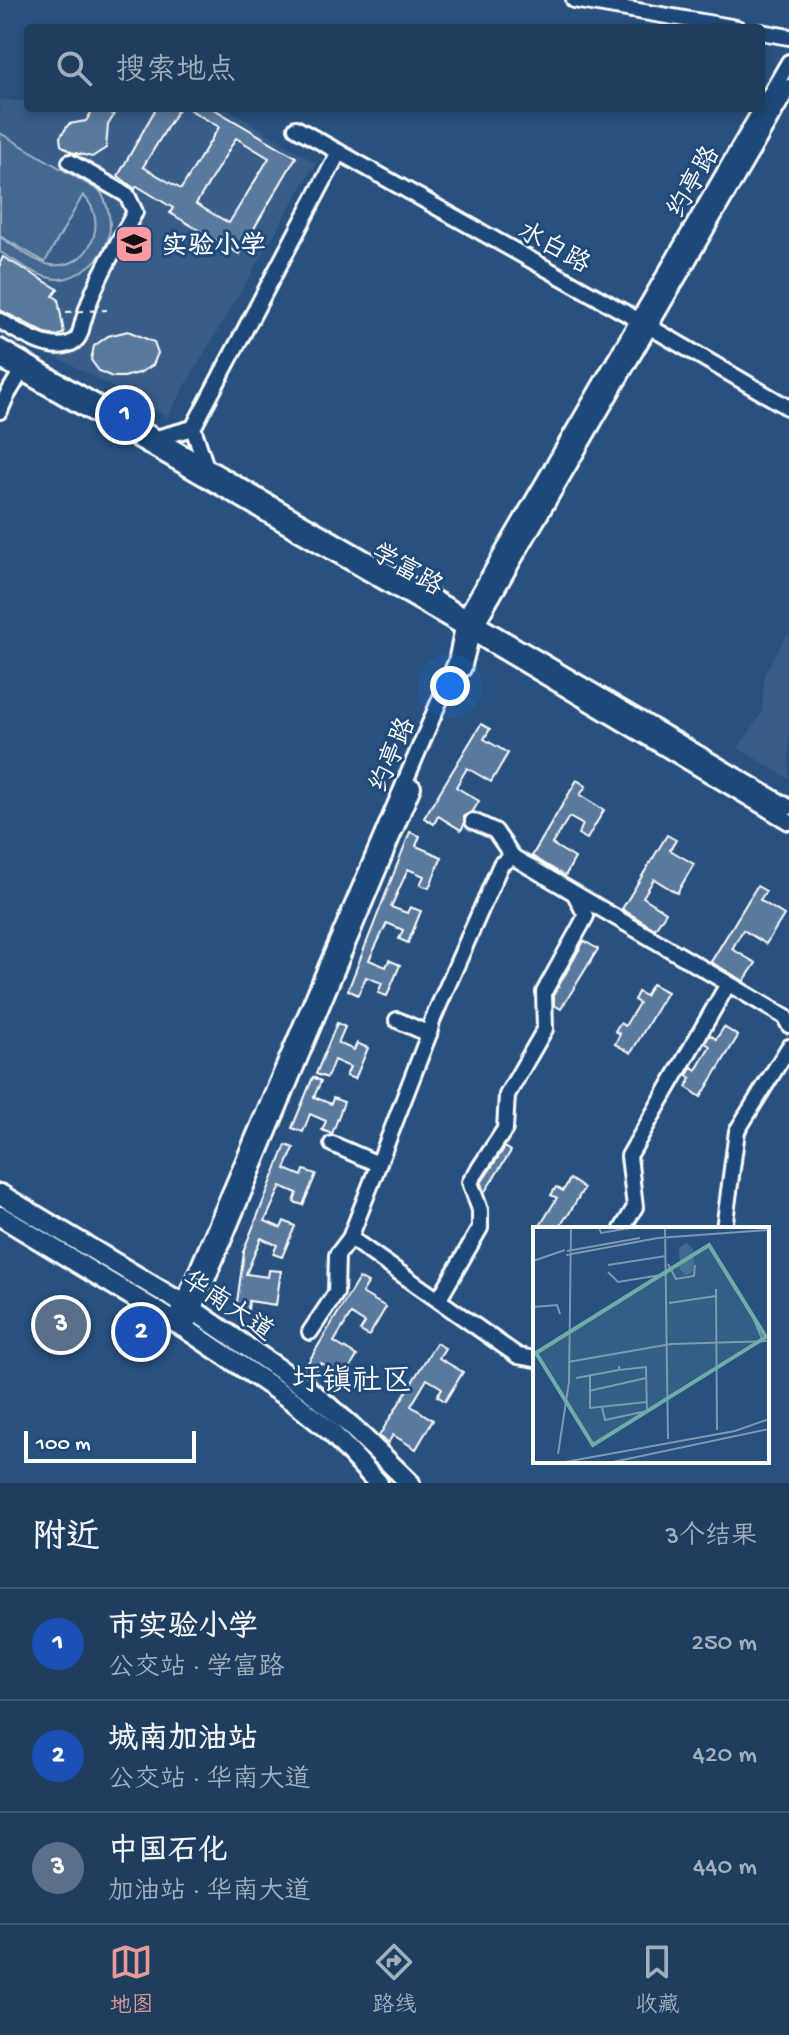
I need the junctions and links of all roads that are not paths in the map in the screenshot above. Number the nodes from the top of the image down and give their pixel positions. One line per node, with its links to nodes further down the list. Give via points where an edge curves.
1 (574, 0): 2 (street)
2 (714, 24)
3 (765, 33): 4 (street)
4 (789, 37)
5 (789, 62): 7 (street, 约亭路)
6 (789, 87): 13 (street, 约亭路)
7 (765, 105)
8 (761, 112): 13 (street, 约亭路)
9 (296, 128): 10 (street, 水白路)
10 (339, 152): 13 (street, 水白路); 19 (street)
11 (70, 162): 12 (street, via 127,195 135,212 99,278 81,335 61,346 42,343)
12 (0, 321)
13 (644, 323): 17 (street, 水白路); 22 (street, 约亭路)
14 (0, 347): 20 (street, 学富路)
15 (0, 360): 16 (street, 学富路)
16 (21, 372): 18 (street); 22 (street, 学富路)
17 (789, 408)
18 (0, 411)
19 (193, 428): 20 (street); 21 (street)
20 (156, 438): 21 (street, 学富路)
21 (206, 467): 22 (street, 学富路)
22 (469, 625): 23 (street, 学富路); 25 (street, 学富路); 41 (street, 约亭路, via 464,667)
23 (789, 807)
24 (473, 821): 26 (street, via 495,831)
25 (789, 822)
26 (513, 857): 27 (street); 31 (street, via 501,864)
27 (575, 893): 28 (street); 40 (street, via 586,916 544,992 545,1029 507,1095 505,1129 470,1182 480,1228)
28 (728, 984): 29 (street); 37 (street, via 629,1156 635,1207)
29 (788, 1019)
30 (397, 1020): 31 (street)
31 (429, 1034): 34 (street)
32 (789, 1047): 38 (street, via 737,1131)
33 (332, 1144): 34 (street)
34 (378, 1164): 39 (street)
35 (0, 1194): 41 (main road, 华南大道)
36 (0, 1216): 42 (main road, 华南大道)
37 (623, 1227)
38 (724, 1227)
39 (350, 1238): 40 (street); 43 (street, via 337,1255 336,1293)
40 (439, 1299): 44 (street, via 518,1356)
41 (189, 1307): 42 (street, 约亭路); 45 (main road, 华南大道, via 308,1389)
42 (180, 1326): 46 (main road, 华南大道, via 294,1402 331,1432)
43 (310, 1332)
44 (533, 1359)
45 (384, 1457): 47 (main road, 华南大道); 48 (main road)
46 (375, 1481)
47 (410, 1483)
48 (420, 1483)

